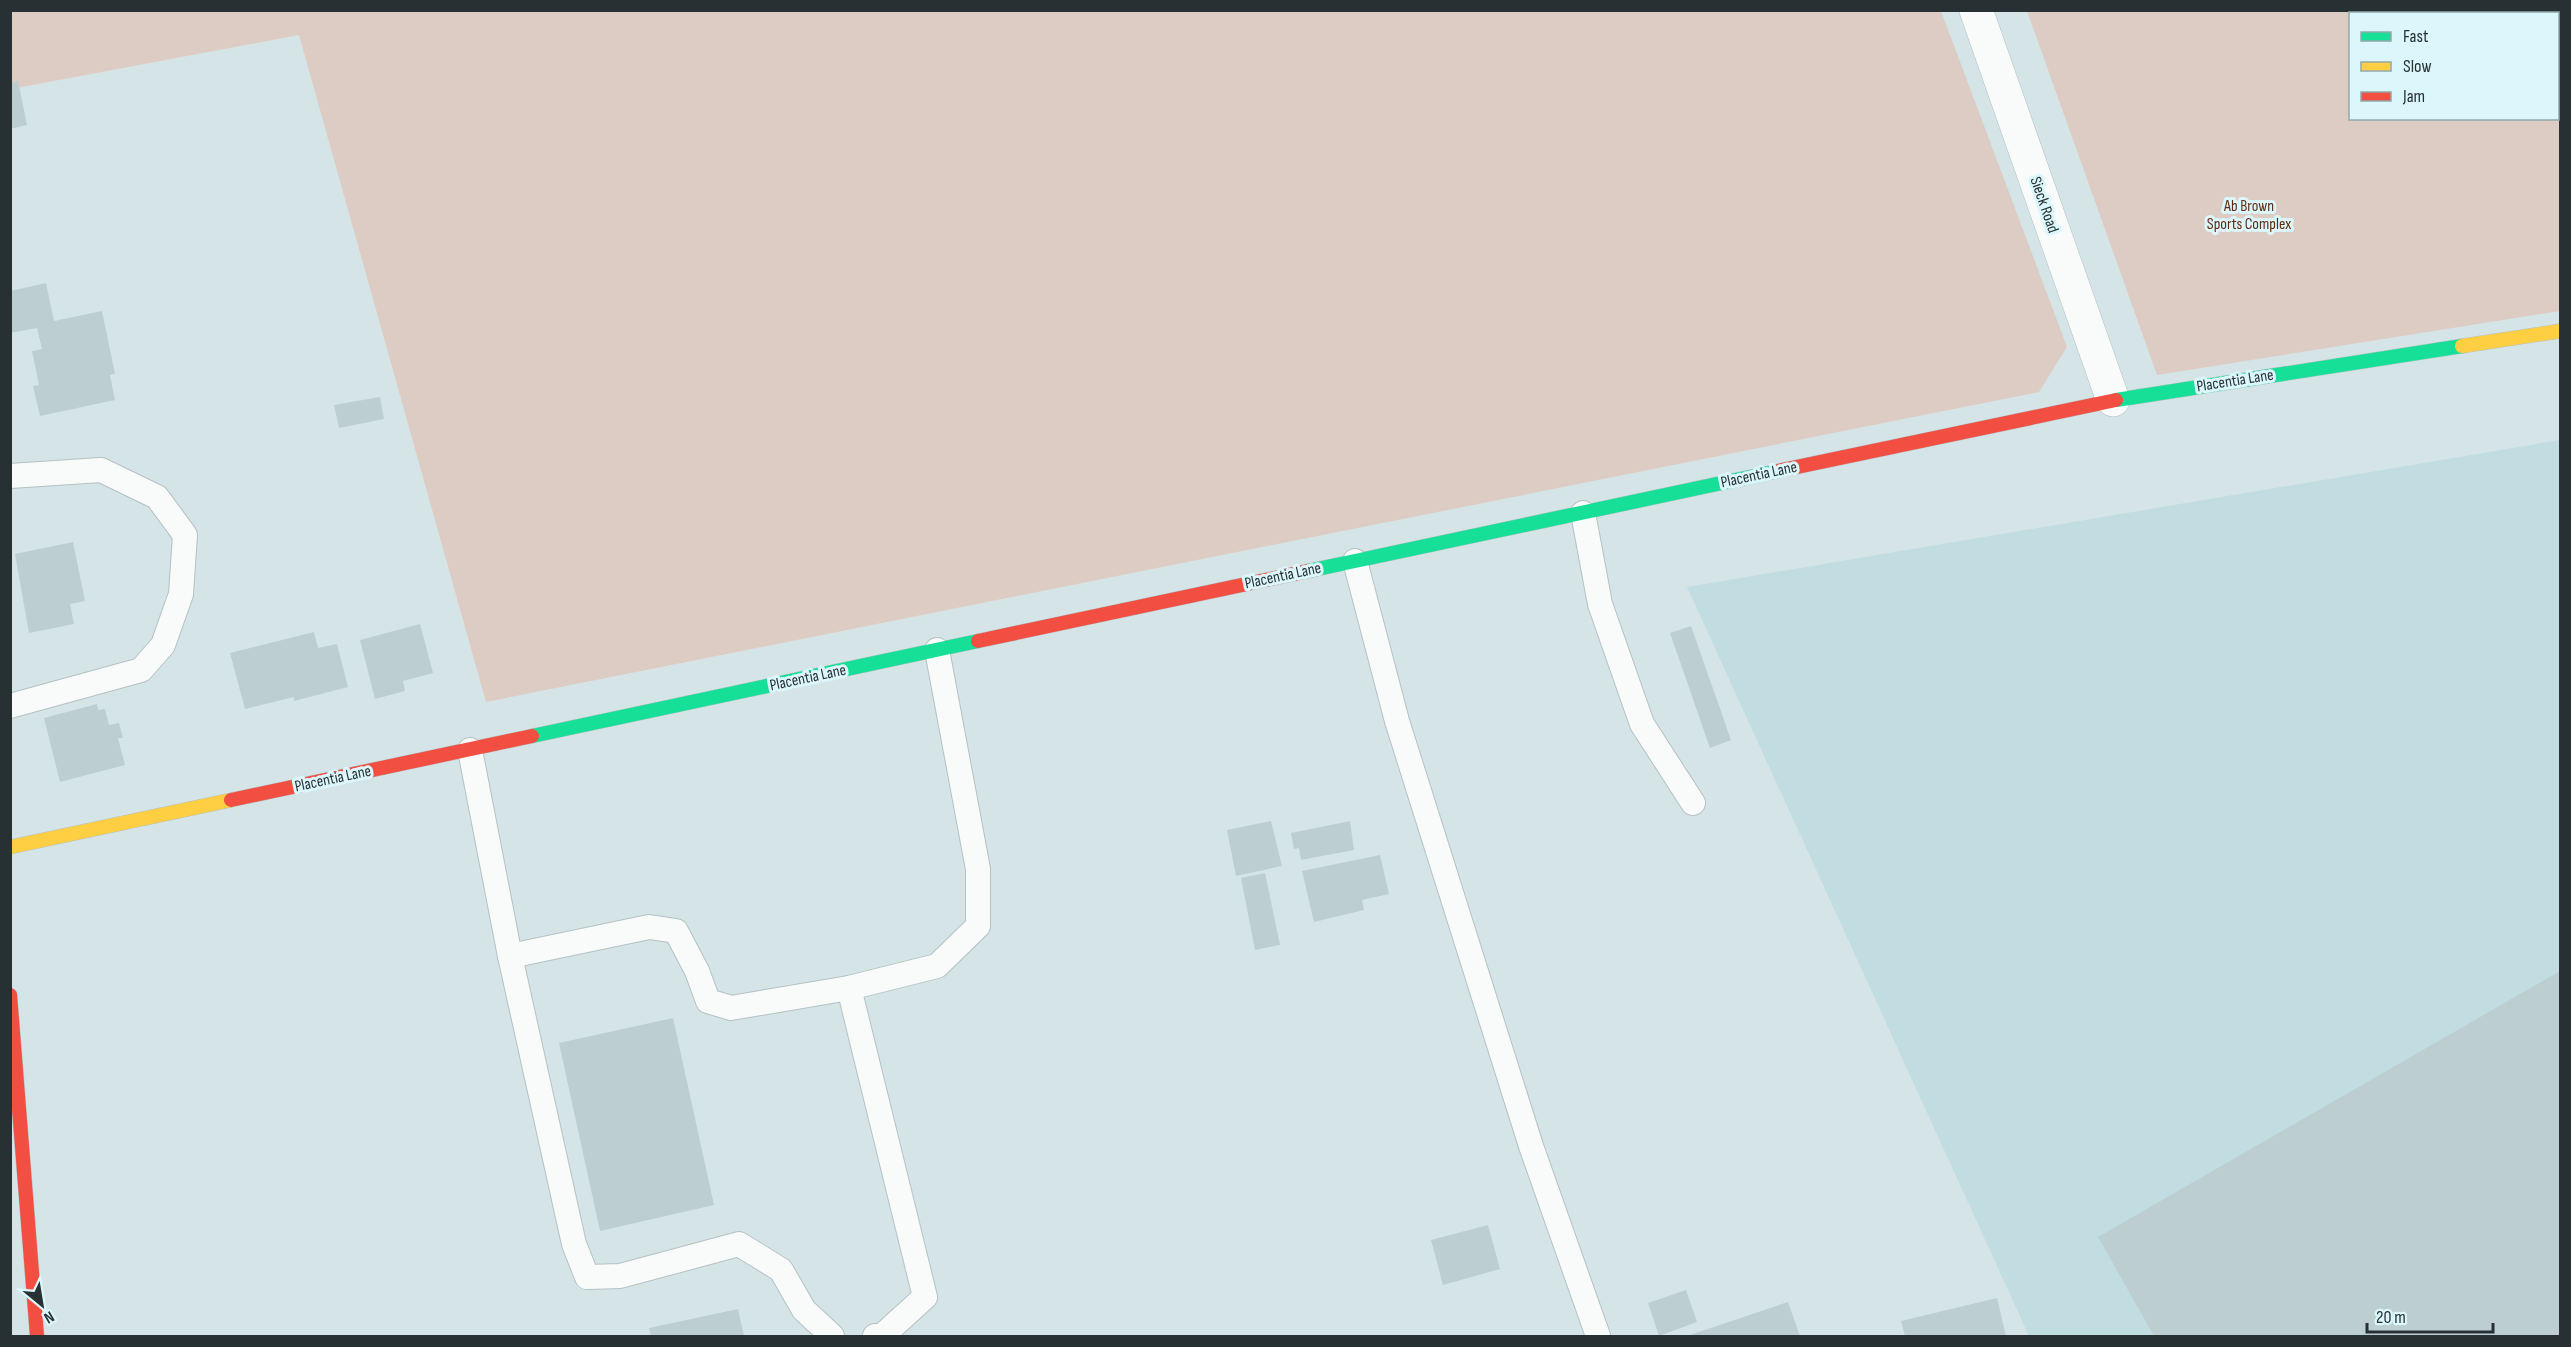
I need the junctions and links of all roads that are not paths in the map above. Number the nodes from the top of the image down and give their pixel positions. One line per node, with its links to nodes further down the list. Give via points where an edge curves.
1 (1976, 10): 3 (street, Sieck Road)
2 (2560, 331): 3 (street, Placentia Lane)
3 (2113, 400): 5 (street, Placentia Lane)
4 (10, 476): 8 (lane, via 101,470 157,497 185,535 181,594 163,645 141,670)
5 (1583, 513): 6 (street, Placentia Lane); 10 (lane, via 1600,604 1641,724)
6 (1355, 561): 7 (street, Placentia Lane); 18 (lane, via 1397,721 1531,1146)
7 (937, 650): 9 (street, Placentia Lane); 13 (lane, via 978,869 978,926 937,966)
8 (10, 706)
9 (470, 750): 11 (street, Placentia Lane); 12 (lane)
10 (1693, 803)
11 (10, 847)
12 (510, 956): 13 (lane, via 650,927 676,931 708,1001 731,1008); 16 (lane, via 574,1244 587,1277 620,1276 739,1245 781,1270 804,1310)
13 (849, 988): 17 (lane, via 925,1297 882,1336)
14 (10, 995): 15 (street)
15 (37, 1336)
16 (832, 1336)
17 (875, 1336)
18 (1598, 1336)

